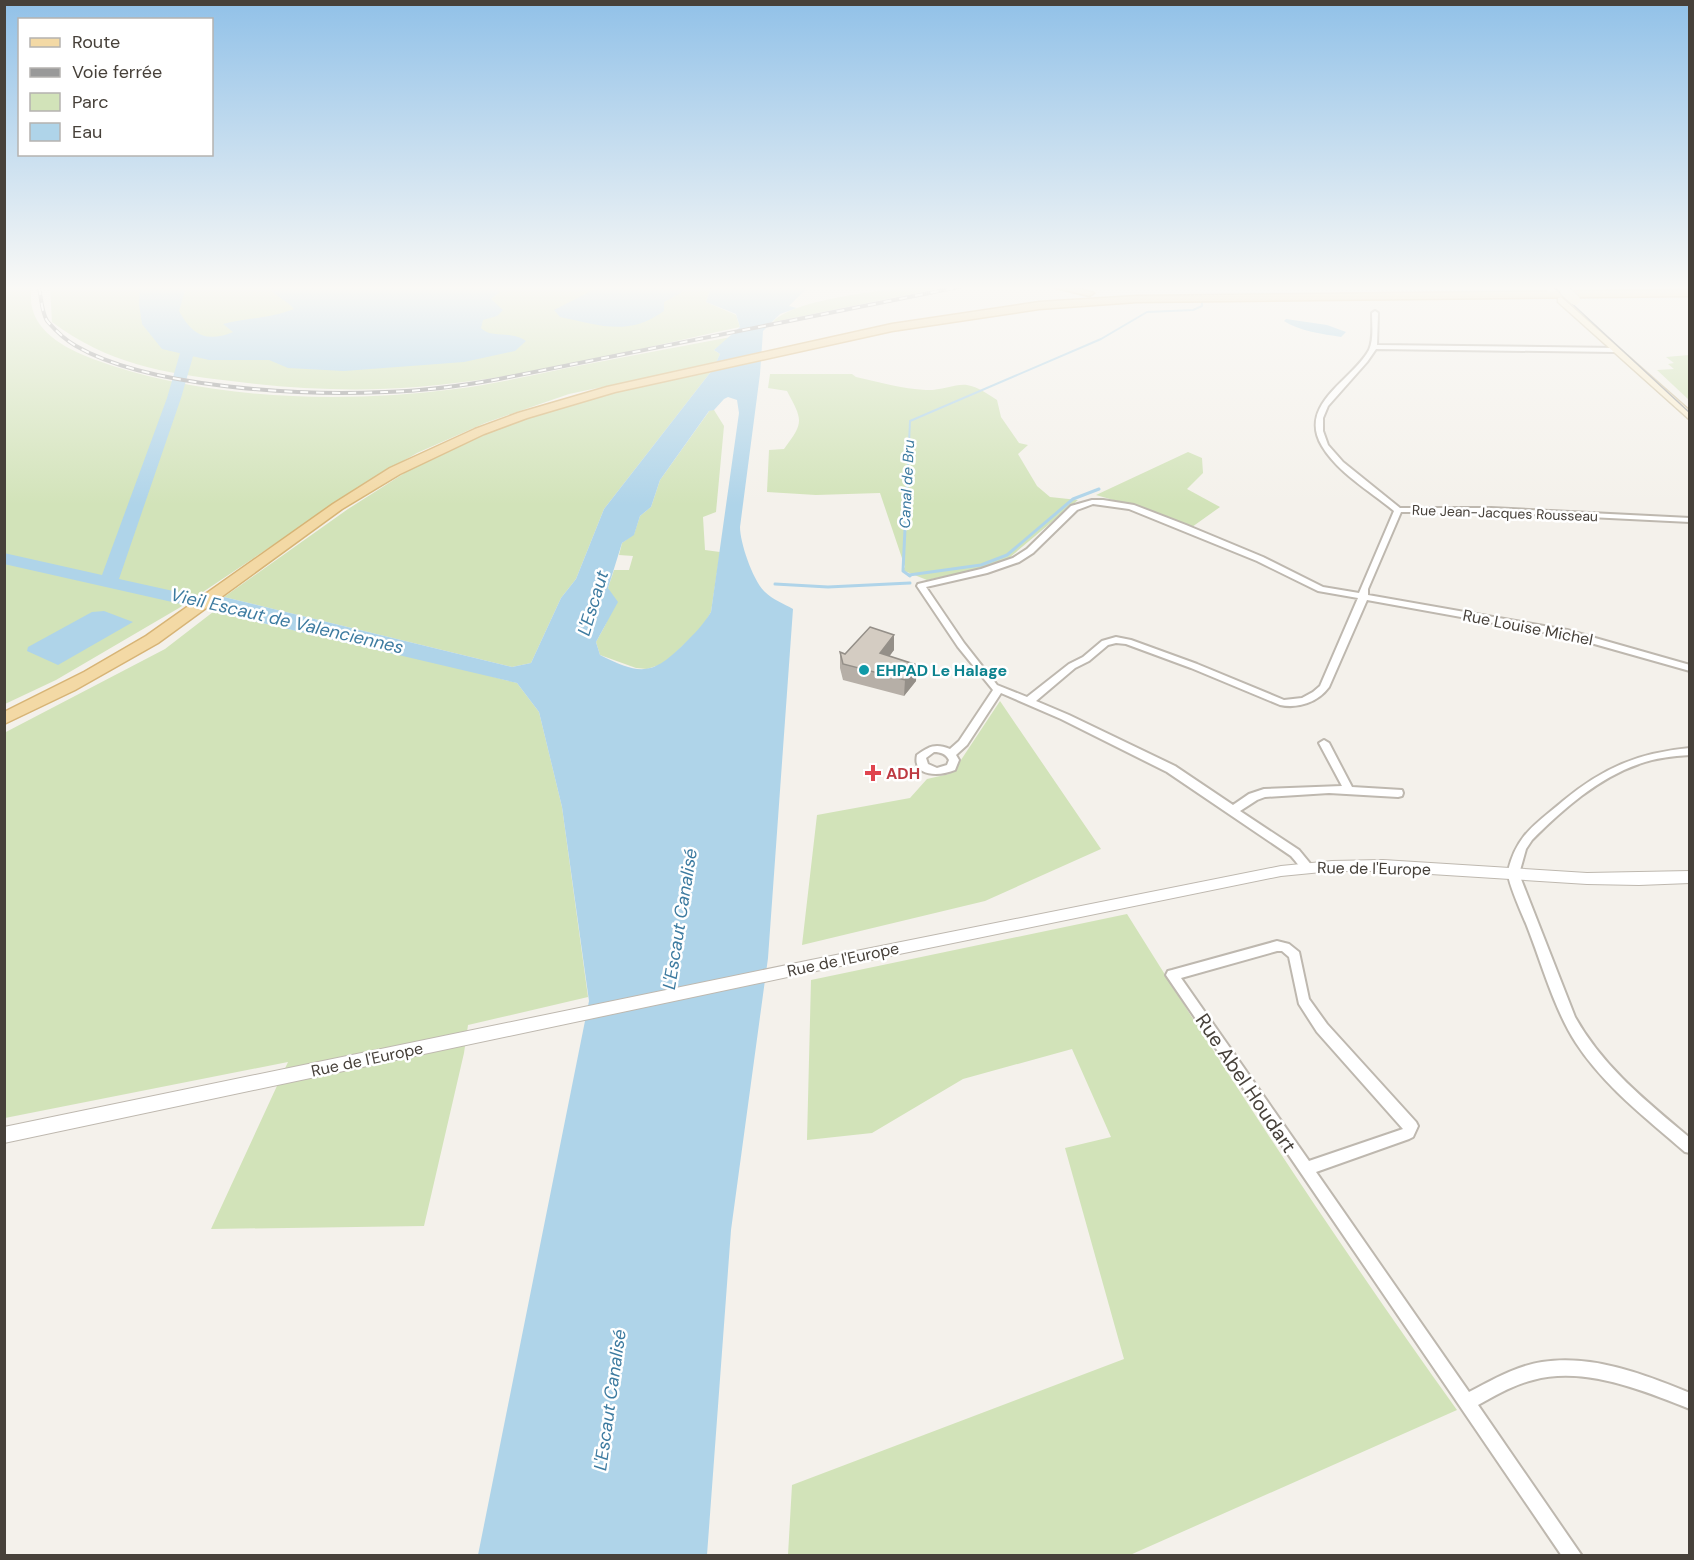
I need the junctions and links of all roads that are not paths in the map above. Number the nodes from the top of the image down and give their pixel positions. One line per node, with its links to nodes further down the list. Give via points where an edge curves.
1 (736, 360): 13 (main road, via 562,401 446,445 348,500 182,619 93,673)
2 (1362, 360): 7 (street, via 1331,396 1318,428 1335,457)
3 (1627, 360): 6 (main road)
4 (1638, 360): 5 (main road)
5 (1689, 409)
6 (1689, 417)
7 (1398, 510): 8 (street, Rue Jean-Jacques Rousseau, via 1491,510); 9 (street, Rue Jean-Jacques Rousseau, via 1364,589)
8 (1689, 520)
9 (1364, 598): 10 (street, Rue Louise Michel, via 1567,633); 11 (street, via 1321,590 1248,553 1183,527 1131,507 1097,501 1074,508 1020,558 989,570 921,586 989,683); 12 (street, Rue Jean-Jacques Rousseau, via 1324,687 1298,703 1278,702 1194,666 1116,640 1072,666)
10 (1689, 668)
11 (998, 690): 12 (street); 16 (street, via 963,743)
12 (1029, 702): 19 (street, via 1171,769)
13 (4, 719)
14 (1324, 743): 17 (street)
15 (1689, 751): 21 (street, via 1638,759 1593,781 1528,837)
16 (951, 754)
17 (1349, 790): 18 (street); 19 (street, via 1264,793)
18 (1398, 792)
19 (1232, 811): 20 (street, via 1295,853)
20 (1307, 867): 21 (street, Rue de l'Europe, via 1375,865); 23 (street, Rue de l'Europe)
21 (1513, 874): 22 (street, Rue de l'Europe, via 1602,880); 24 (street, via 1569,1019 1584,1044 1615,1082)
22 (1689, 877)
23 (4, 1135)
24 (1689, 1147)
25 (1305, 1169): 25 (street, Rue Abel Houdart, via 1172,975 1277,946 1289,949 1297,958 1300,990 1307,1006 1337,1047 1411,1126 1404,1135); 26 (street)
26 (1468, 1401): 27 (street, via 1521,1375 1566,1368 1630,1381); 28 (street)
27 (1689, 1401)
28 (1572, 1556)

